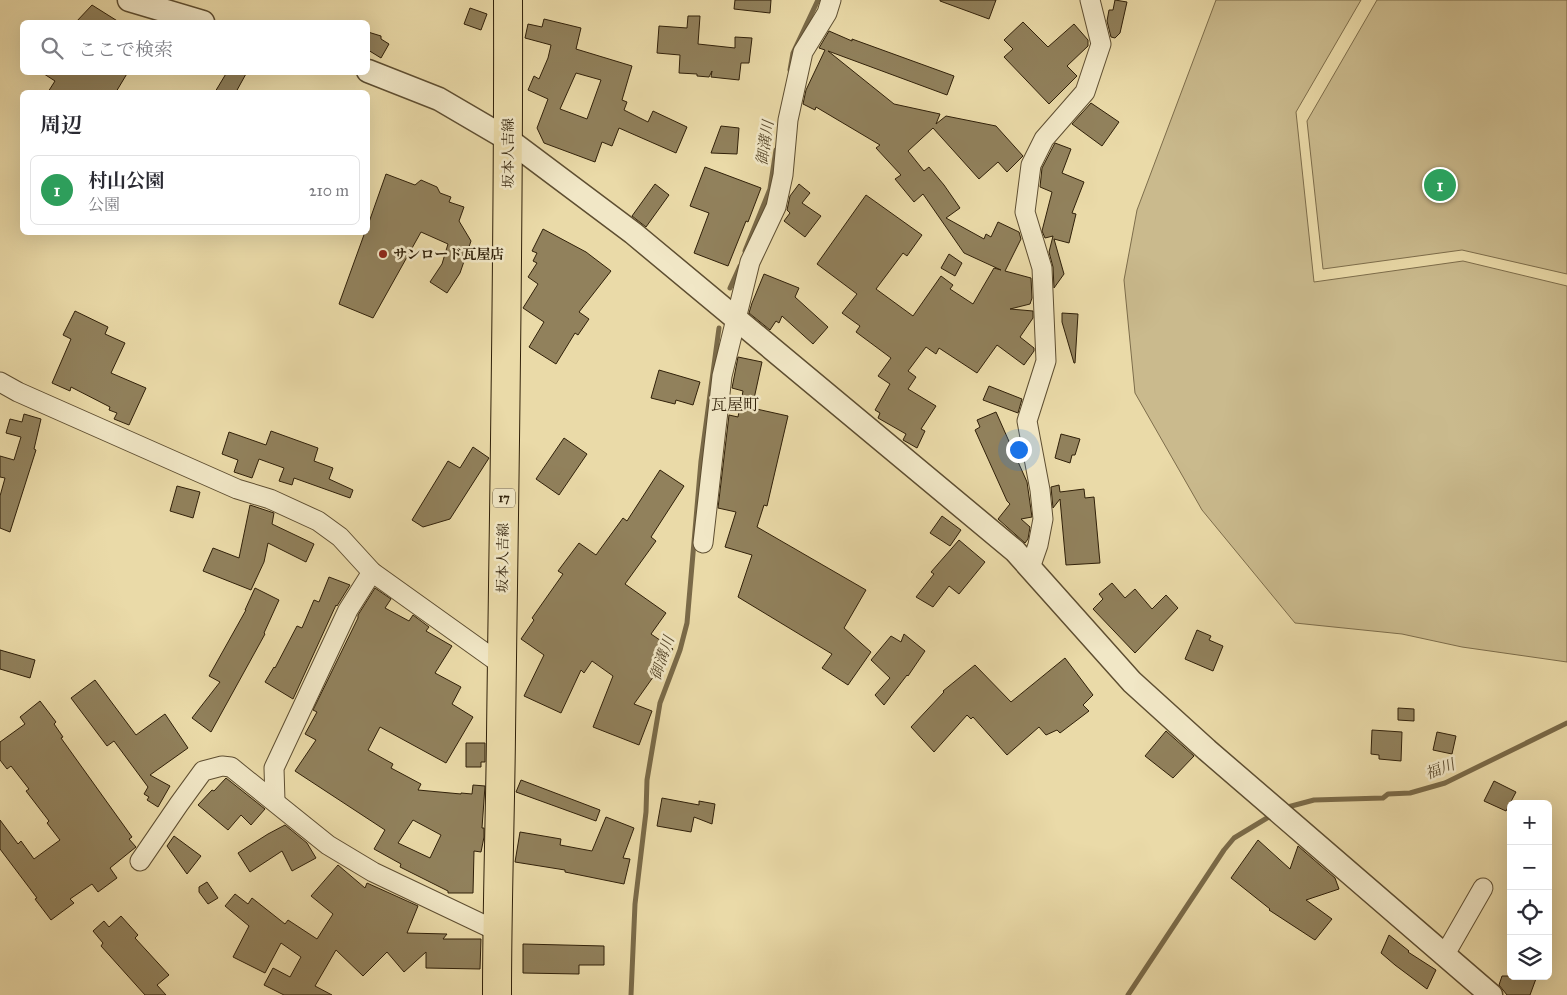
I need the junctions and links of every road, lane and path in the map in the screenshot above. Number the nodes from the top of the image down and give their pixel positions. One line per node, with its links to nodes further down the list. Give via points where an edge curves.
1 (130, 0): 5 (street)
2 (508, 0): 7 (main road, 坂本人吉線 / 17)
3 (831, 0): 8 (street, via 827,13 803,52 788,120 776,207 750,262)
4 (1090, 0): 11 (street, via 1101,44 1085,92 1044,139 1032,165 1025,212 1042,268 1046,362 1027,421 1043,519)
5 (196, 20)
6 (370, 72): 7 (street, via 439,99)
7 (508, 140): 8 (street, via 633,233); 13 (main road, 坂本人吉線 / 17)
8 (736, 320): 10 (street, via 722,376); 11 (street, via 1015,551)
9 (0, 382): 12 (street, via 237,489 318,520 340,537)
10 (703, 543)
11 (1030, 568): 18 (street, via 1132,682)
12 (372, 572): 13 (street); 14 (street, via 348,610 274,768)
13 (502, 665): 17 (main road, 坂本人吉線 / 17)
14 (274, 801): 15 (street, via 231,767 203,771); 17 (street, via 328,845 373,872)
15 (140, 861)
16 (1482, 888): 18 (street)
17 (497, 931): 19 (main road, 坂本人吉線 / 17)
18 (1444, 956): 20 (street)
19 (497, 995)
20 (1491, 995)

